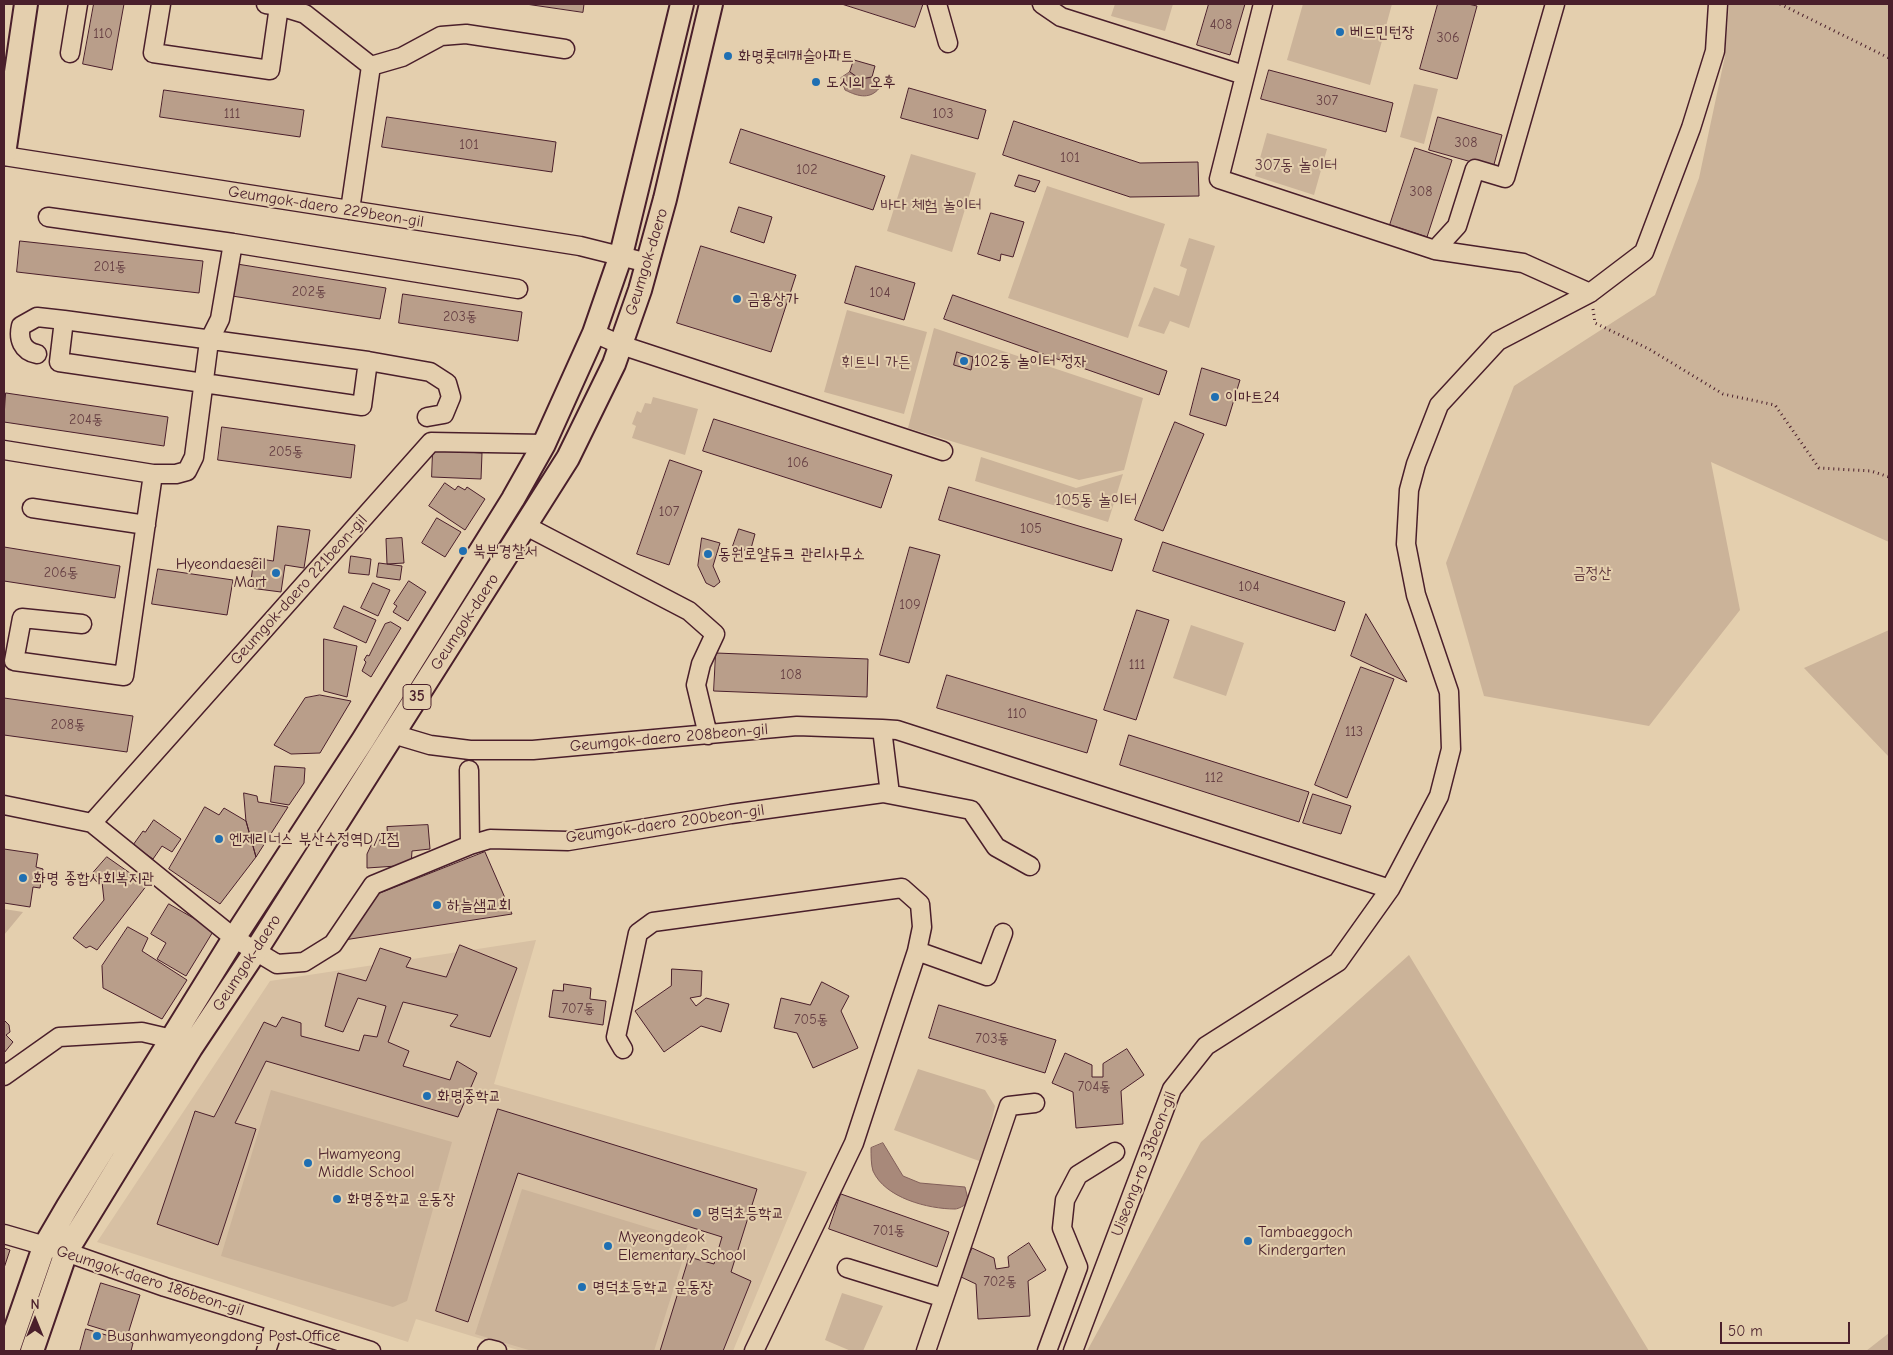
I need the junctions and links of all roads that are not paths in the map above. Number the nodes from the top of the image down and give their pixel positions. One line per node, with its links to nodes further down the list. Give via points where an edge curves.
1 (26, 4): 17 (main road)
2 (78, 4): 14 (street)
3 (161, 4): 11 (street, via 153,52 270,70)
4 (682, 4): 22 (main road, Geumgok-daero / 35)
5 (711, 4): 23 (main road, Geumgok-daero / 35)
6 (937, 4): 12 (street)
7 (1042, 4): 16 (street, via 1061,18)
8 (1263, 4): 16 (street)
9 (1555, 4): 21 (street, via 1505,178 1475,169 1457,226)
10 (1718, 4): 25 (street, Uiseong-ro 33beon-gil, via 1715,51 1691,128 1644,252)
11 (273, 5): 15 (street, via 305,14)
12 (948, 43)
13 (565, 49): 15 (street, via 466,34 440,36 402,57)
14 (70, 53)
15 (371, 66): 18 (street)
16 (1244, 75): 21 (street, via 1219,179)
17 (4, 155): 18 (street, Geumgok-daero 229beon-gil)
18 (350, 210): 22 (street, Geumgok-daero 229beon-gil)
19 (48, 217): 20 (street)
20 (232, 243): 24 (street); 28 (street, via 220,319)
21 (1435, 250): 25 (street, via 1523,263)
22 (621, 255): 23 (street, Geumgok-daero 229beon-gil); 27 (main road, Geumgok-daero / 35)
23 (648, 263): 29 (main road, Geumgok-daero / 35)
24 (518, 289)
25 (1590, 293): 52 (street, Uiseong-ro 33beon-gil, via 1498,341 1439,404 1416,464 1409,490 1406,544 1416,594 1449,692 1451,749 1439,796)
26 (64, 320): 28 (street); 30 (street, via 37,317 21,326 19,336 23,346 30,353); 32 (street, via 60,362)
27 (594, 333): 29 (street); 34 (main road, Geumgok-daero / 35)
28 (209, 341): 31 (street); 32 (street)
29 (621, 344): 36 (street); 40 (main road, Geumgok-daero / 35, via 568,458)
30 (37, 354)
31 (368, 361): 32 (street, via 362,406); 33 (street, via 430,372 447,383 451,397 444,414)
32 (203, 382): 37 (street, via 194,457 187,471)
33 (427, 417)
34 (544, 444): 49 (street, Geumgok-daero 221beon-gil, via 431,442); 54 (main road, Geumgok-daero / 35, via 514,499 363,740)
35 (4, 450): 37 (street)
36 (944, 451)
37 (153, 474): 39 (street)
38 (32, 508): 39 (street)
39 (146, 525): 42 (street, via 124,676)
40 (526, 526): 44 (main road, Geumgok-daero / 35); 45 (street, via 689,611 715,634 701,664 696,685)
41 (82, 624): 42 (street, via 22,618)
42 (9, 660)
43 (882, 729): 45 (street, Geumgok-daero 208beon-gil, via 797,726); 47 (street); 52 (street, Geumgok-daero 208beon-gil, via 897,730)
44 (394, 734): 45 (street, Geumgok-daero 208beon-gil, via 430,745 470,750 533,750); 56 (main road, Geumgok-daero / 35)
45 (708, 735)
46 (468, 770): 50 (street)
47 (890, 794): 50 (street, Geumgok-daero 200beon-gil, via 731,814 568,840 490,839); 51 (street, Geumgok-daero 200beon-gil, via 971,810 996,847)
48 (4, 806): 49 (street)
49 (92, 822): 54 (street, Geumgok-daero 200beon-gil)
50 (470, 844): 56 (street, Geumgok-daero 200beon-gil, via 374,885 333,944 304,962 278,964)
51 (1030, 866)
52 (1390, 890): 76 (street, Uiseong-ro 33beon-gil, via 1338,962 1206,1046 1172,1089)
53 (1003, 933): 55 (street, via 986,976)
54 (234, 938): 56 (street, Geumgok-daero 200beon-gil); 57 (main road, Geumgok-daero / 35)
55 (917, 951): 58 (street, via 922,926 920,904 902,888 653,922 638,933 616,1037); 73 (street, via 854,1143)
56 (255, 952): 63 (main road, Geumgok-daero / 35)
57 (172, 1039): 59 (street, via 142,1032 60,1037); 63 (main road, Geumgok-daero / 35, via 68,1206)
58 (623, 1049)
59 (4, 1076)
60 (1036, 1103): 65 (street, via 1009,1106)
61 (1115, 1152): 75 (street, via 1078,1174 1065,1200 1062,1228 1078,1267)
62 (4, 1234): 63 (street, Geumgok-daero 186beon-gil)
63 (55, 1249): 66 (street, Geumgok-daero 186beon-gil); 67 (main road, Geumgok-daero / 35); 68 (main road, Geumgok-daero / 35)
64 (847, 1268): 65 (street)
65 (944, 1298): 74 (street)
66 (276, 1322): 69 (street); 70 (street, Geumgok-daero 186beon-gil)
67 (8, 1351)
68 (32, 1351)
69 (266, 1351)
70 (371, 1351)
71 (487, 1351): 72 (street)
72 (497, 1351)
73 (754, 1351)
74 (926, 1351)
75 (1047, 1351)
76 (1072, 1351)

